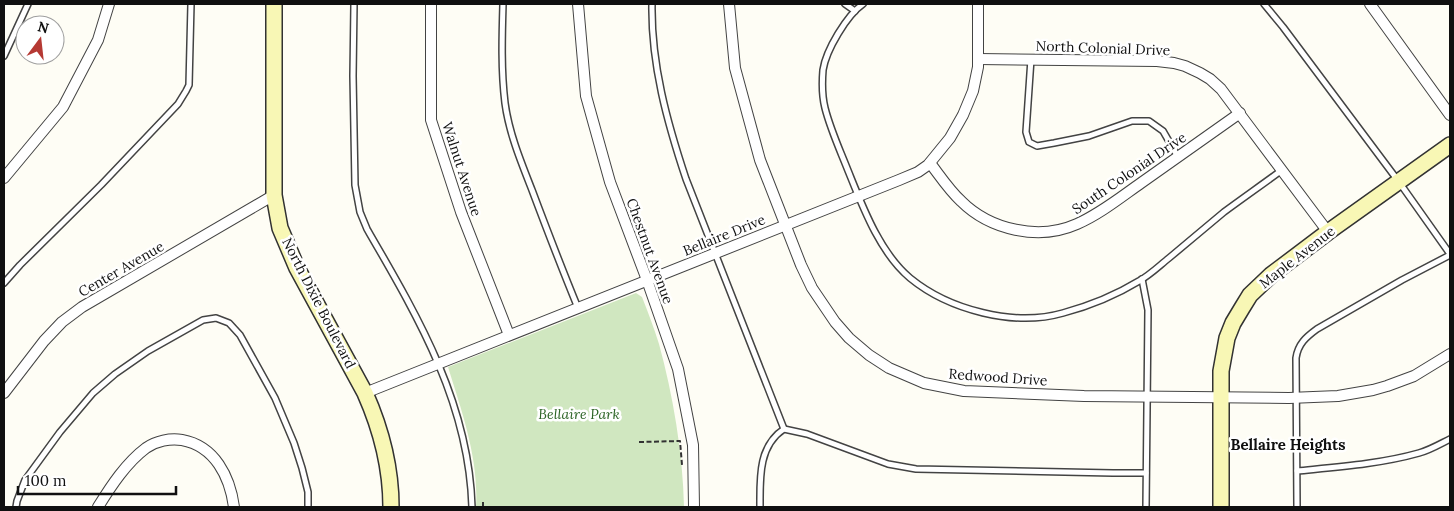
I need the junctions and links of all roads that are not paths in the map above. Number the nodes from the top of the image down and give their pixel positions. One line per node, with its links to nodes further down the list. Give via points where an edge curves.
1 (28, 4): 17 (lane)
2 (109, 4): 26 (street, via 98,40 63,107)
3 (191, 4): 36 (lane, via 189,85 178,104)
4 (274, 4): 28 (main road, North Dixie Boulevard)
5 (354, 4): 40 (lane, via 355,175 360,212 424,330)
6 (430, 4): 38 (street, Walnut Avenue, via 431,120 461,212)
7 (503, 4): 37 (lane, via 502,52 510,128)
8 (578, 4): 35 (street, Chestnut Avenue, via 586,96 610,182)
9 (652, 4): 32 (lane, via 652,40 672,138)
10 (729, 4): 30 (street, Redwood Drive, via 735,68 760,160)
11 (845, 4): 16 (lane)
12 (863, 4): 16 (lane)
13 (978, 4): 18 (street, Bellaire Drive)
14 (1264, 4): 27 (lane)
15 (1370, 4): 21 (street)
16 (855, 10): 29 (lane, via 834,42 823,69 822,84 830,126)
17 (4, 56)
18 (978, 58): 19 (street, North Colonial Drive); 24 (street, Bellaire Drive, via 973,91 963,115)
19 (1031, 59): 20 (street, North Colonial Drive, via 1174,63 1210,79); 23 (lane, via 1026,132 1029,142 1037,146 1089,136 1132,121 1149,121 1163,131)
20 (1240, 113): 23 (street, South Colonial Drive); 25 (street, North Colonial Drive)
21 (1450, 115)
22 (1450, 145): 27 (main road, Maple Avenue)
23 (1178, 157): 24 (street, South Colonial Drive, via 1087,218 1063,229 1035,232 1008,228 973,212 948,188)
24 (930, 163): 29 (street, Bellaire Drive, via 918,172)
25 (1282, 169): 31 (street, North Colonial Drive); 34 (lane)
26 (4, 178)
27 (1399, 182): 31 (main road, Maple Avenue); 33 (lane)
28 (274, 195): 41 (street, Center Avenue, via 82,307 44,341); 42 (main road, North Dixie Boulevard, via 280,228 297,268)
29 (858, 196): 30 (street, Bellaire Drive); 34 (lane, via 878,236 900,269 924,288 961,306 992,315 1046,317 1092,304)
30 (786, 225): 32 (street, Bellaire Drive); 43 (street, Redwood Drive, via 812,288 835,322 869,355 907,377 964,391)
31 (1328, 232): 44 (main road, Maple Avenue, via 1250,295 1233,323 1224,349)
32 (715, 253): 35 (street, Bellaire Drive); 46 (lane)
33 (1450, 255): 45 (lane, via 1317,329 1305,339 1297,354)
34 (1142, 279): 43 (lane, via 1148,310)
35 (647, 280): 37 (street, Bellaire Drive); 56 (street, Chestnut Avenue, via 678,369 692,445)
36 (4, 283)
37 (578, 308): 38 (street, Bellaire Drive)
38 (509, 335): 40 (street, Bellaire Drive)
39 (1450, 354): 45 (street, Redwood Drive, via 1414,376 1388,386 1357,394)
40 (438, 364): 42 (street, Bellaire Drive); 55 (lane, via 451,392 460,424)
41 (4, 393)
42 (366, 393): 54 (main road, North Dixie Boulevard, via 384,446)
43 (1147, 396): 44 (street, Redwood Drive); 49 (lane)
44 (1221, 397): 45 (street, Redwood Drive); 59 (main road, Maple Avenue)
45 (1297, 398): 48 (lane)
46 (784, 429): 49 (lane, via 807,434 888,464 916,469); 57 (lane, via 767,447 760,476)
47 (1450, 439): 48 (lane, via 1420,453)
48 (1297, 471): 60 (lane)
49 (1146, 473): 58 (lane)
50 (16, 507): 53 (lane, via 25,480 93,393 148,351 203,320 216,318 229,323 240,335 275,398 302,468)
51 (98, 507): 52 (street, via 139,454 157,442 178,439 198,445 216,460 229,484)
52 (234, 507)
53 (308, 507)
54 (391, 507)
55 (472, 507)
56 (694, 507)
57 (760, 507)
58 (1146, 507)
59 (1221, 507)
60 (1297, 507)

